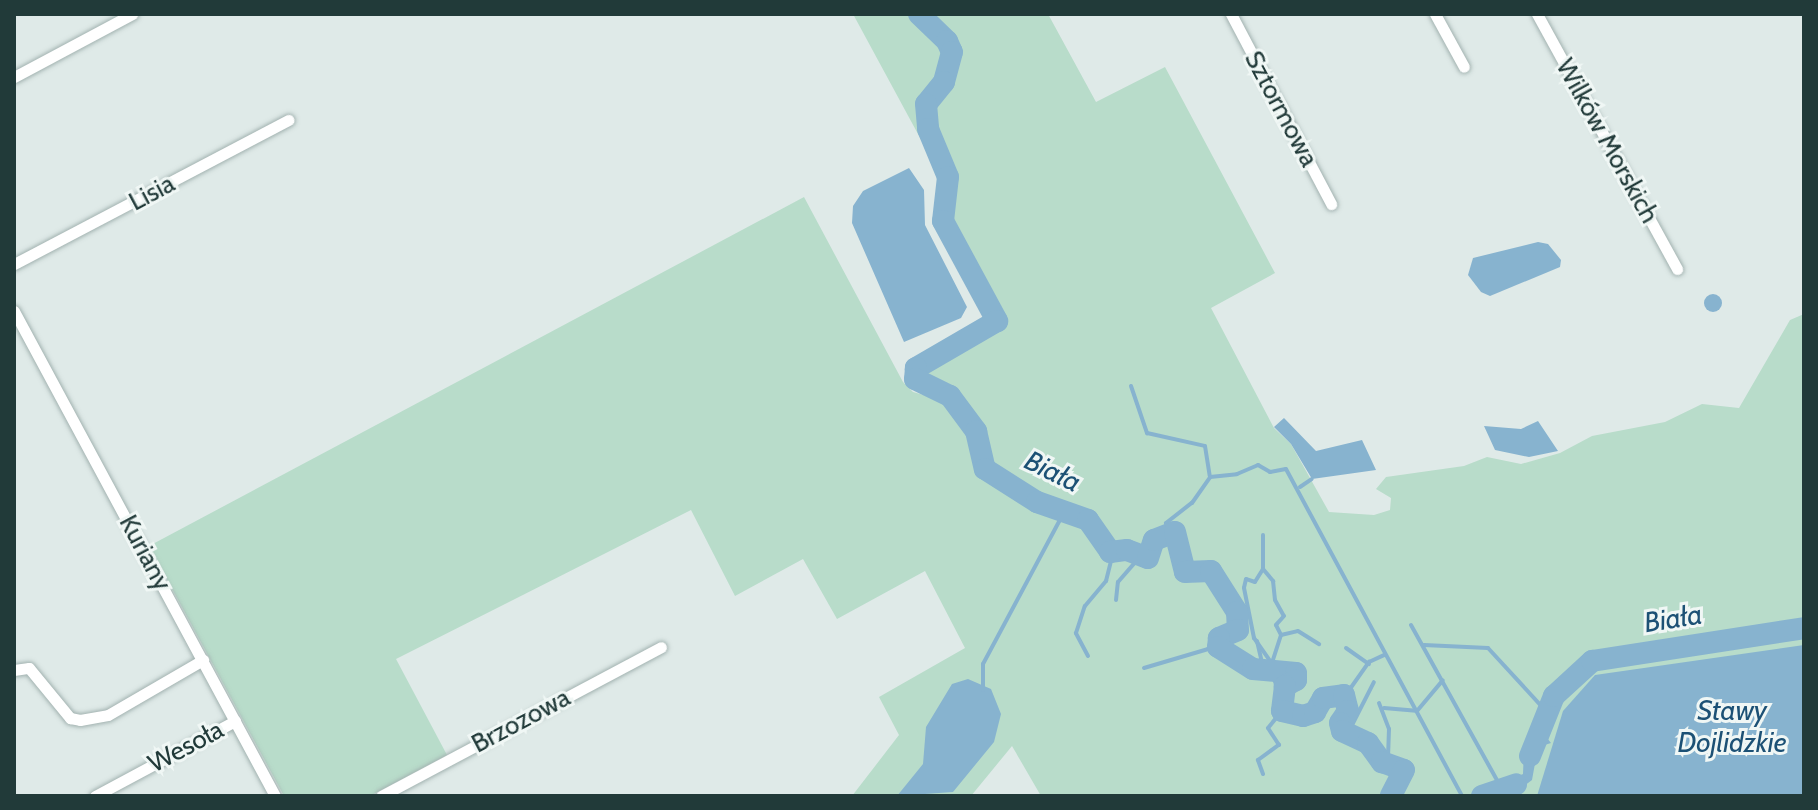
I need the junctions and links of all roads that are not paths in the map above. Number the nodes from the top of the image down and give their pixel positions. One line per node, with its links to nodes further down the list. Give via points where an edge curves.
1 (132, 14): 6 (street)
2 (1231, 14): 8 (street, Sztormowa)
3 (1435, 14): 5 (street)
4 (1537, 14): 10 (street, Wilków Morskich)
5 (1464, 67)
6 (14, 77)
7 (288, 120): 9 (street, Lisia)
8 (1331, 204)
9 (14, 264)
10 (1677, 269)
11 (14, 311): 13 (street, Kuriany)
12 (661, 647): 18 (street, Brzozowa)
13 (203, 660): 14 (street, via 108,715 80,720 70,718 29,668); 15 (street, Kuriany)
14 (14, 670)
15 (235, 721): 16 (street, Wesoła); 17 (street, Kuriany)
16 (95, 796)
17 (275, 796)
18 (381, 796)

